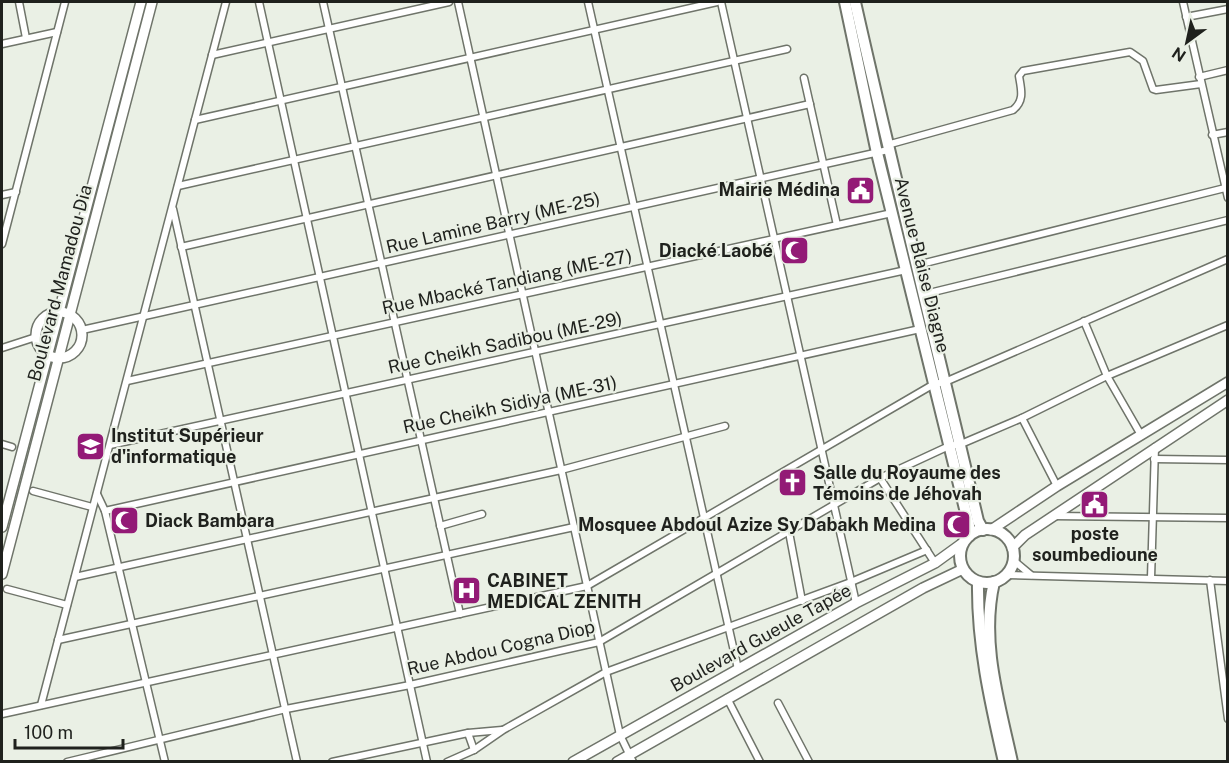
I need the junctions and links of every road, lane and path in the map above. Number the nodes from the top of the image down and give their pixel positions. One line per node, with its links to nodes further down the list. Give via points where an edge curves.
1 (19, 2): 21 (street)
2 (65, 2): 20 (street)
3 (141, 2): 71 (street, Boulevard Mamadou Dia)
4 (152, 2): 72 (street, Boulevard Mamadou Dia)
5 (226, 2): 25 (street)
6 (259, 2): 22 (street)
7 (323, 2): 18 (street)
8 (449, 2): 18 (street)
9 (458, 2): 26 (street)
10 (588, 2): 19 (street)
11 (717, 2): 19 (street)
12 (721, 2): 27 (street)
13 (845, 2): 42 (main road, Avenue Blaise Diagne)
14 (855, 2): 42 (main road, Avenue Blaise Diagne)
15 (1183, 2): 17 (street)
16 (1227, 9): 17 (street)
17 (1186, 17): 30 (street)
18 (330, 29): 22 (street); 31 (street)
19 (594, 31): 26 (street); 32 (street)
20 (57, 32): 21 (street); 48 (street)
21 (27, 38): 23 (street)
22 (268, 42): 25 (street); 33 (street)
23 (2, 44)
24 (787, 49): 27 (street)
25 (212, 55): 37 (street)
26 (470, 58): 31 (street); 35 (street)
27 (735, 61): 32 (street); 36 (street)
28 (1227, 70): 30 (street)
29 (804, 78): 34 (street)
30 (1200, 81): 39 (street); 42 (street, Rue Lamine Barry (ME-25), via 1153,89 1143,61 1130,52 1023,71 1019,76 1021,103 1013,110)
31 (343, 87): 33 (street); 40 (street)
32 (608, 89): 35 (street); 41 (street)
33 (281, 101): 37 (street); 43 (street)
34 (810, 104): 36 (street); 44 (street)
35 (483, 116): 40 (street); 45 (street)
36 (748, 118): 41 (street); 46 (street)
37 (195, 120): 47 (street)
38 (1227, 132): 39 (street)
39 (1212, 135): 49 (street)
40 (356, 146): 43 (street); 51 (street)
41 (621, 147): 45 (street); 53 (street)
42 (884, 149): 44 (street, Rue Lamine Barry (ME-25)); 54 (main road, Avenue Blaise Diagne); 65 (main road, Avenue Blaise Diagne)
43 (294, 160): 47 (street); 55 (street)
44 (825, 164): 46 (street, Rue Lamine Barry (ME-25)); 57 (street)
45 (496, 175): 51 (street); 58 (street)
46 (761, 178): 53 (street, Rue Lamine Barry (ME-25)); 59 (street)
47 (177, 186): 52 (street)
48 (16, 192): 50 (street); 60 (street)
49 (1227, 193): 65 (street, Rue Cheikh Sadibou (ME-29))
50 (2, 195)
51 (369, 204): 55 (street); 63 (street)
52 (172, 206): 61 (street); 73 (street)
53 (634, 207): 58 (street, Rue Lamine Barry (ME-25)); 64 (street)
54 (892, 213): 57 (street, Rue Mbacké Tandiang (ME-27)); 65 (main road, Avenue Blaise Diagne)
55 (307, 218): 61 (street); 66 (street)
56 (1227, 220): 68 (street)
57 (837, 225): 59 (street, Rue Mbacké Tandiang (ME-27))
58 (509, 234): 63 (street, Rue Lamine Barry (ME-25)); 67 (street)
59 (774, 238): 64 (street, Rue Mbacké Tandiang (ME-27)); 69 (street)
60 (2, 244)
61 (181, 247): 70 (street)
62 (1227, 259): 74 (street)
63 (382, 263): 66 (street, Rue Lamine Barry (ME-25)); 75 (street)
64 (648, 266): 67 (street, Rue Mbacké Tandiang (ME-27)); 76 (street)
65 (912, 267): 68 (main road, Avenue Blaise Diagne); 69 (street, Rue Cheikh Sadibou (ME-29)); 78 (main road, Avenue Blaise Diagne)
66 (320, 276): 70 (street, Rue Lamine Barry (ME-25)); 80 (street)
67 (523, 294): 75 (street, Rue Mbacké Tandiang (ME-27)); 83 (street)
68 (925, 294): 92 (main road, Avenue Blaise Diagne)
69 (788, 296): 76 (street, Rue Cheikh Sadibou (ME-29)); 85 (street)
70 (194, 304): 73 (street, Rue Lamine Barry (ME-25)); 87 (street)
71 (59, 311): 72 (street); 81 (street, via 42,319); 84 (street, Boulevard Mamadou Dia)
72 (69, 314): 79 (street); 86 (street, Boulevard Mamadou Dia)
73 (144, 315): 79 (street, Rue Lamine Barry (ME-25)); 90 (street)
74 (1084, 321): 88 (street); 92 (street)
75 (395, 322): 80 (street, Rue Mbacké Tandiang (ME-27)); 89 (street)
76 (661, 324): 83 (street, Rue Cheikh Sadibou (ME-29)); 93 (street)
77 (1227, 325): 88 (street, Rue Abdou Cogna Diop)
78 (920, 329): 85 (street, Rue Cheikh Sidiya (ME-31)); 92 (main road, Avenue Blaise Diagne)
79 (82, 330): 86 (street, via 82,341 76,351)
80 (333, 336): 87 (street, Rue Mbacké Tandiang (ME-27)); 94 (street)
81 (36, 337): 82 (street); 84 (street)
82 (4, 348)
83 (535, 352): 89 (street, Rue Cheikh Sadibou (ME-29)); 96 (street)
84 (47, 355): 86 (street); 131 (street, Boulevard Mamadou Dia)
85 (801, 356): 93 (street, Rue Cheikh Sidiya (ME-31)); 109 (street)
86 (57, 358): 145 (street, Boulevard Mamadou Dia)
87 (208, 363): 90 (street, Rue Mbacké Tandiang (ME-27)); 98 (street)
88 (1107, 376): 97 (street, Rue Abdou Cogna Diop); 100 (street)
89 (408, 380): 94 (street, Rue Cheikh Sadibou (ME-29)); 102 (street)
90 (127, 381): 105 (street)
91 (1227, 382): 100 (street)
92 (940, 383): 104 (main road, Avenue Blaise Diagne); 107 (main road, Avenue Blaise Diagne); 109 (street)
93 (674, 384): 96 (street, Rue Cheikh Sidiya (ME-31)); 101 (street)
94 (346, 394): 98 (street, Rue Cheikh Sadibou (ME-29)); 110 (street)
95 (1227, 400): 108 (street)
96 (549, 411): 102 (street, Rue Cheikh Sidiya (ME-31)); 113 (street)
97 (1022, 418): 104 (street, Rue Abdou Cogna Diop); 116 (street)
98 (221, 421): 105 (street, Rue Cheikh Sadibou (ME-29)); 115 (street)
99 (725, 426): 101 (street)
100 (1141, 435): 116 (street)
101 (686, 438): 113 (street); 129 (street)
102 (421, 440): 110 (street, Rue Cheikh Sidiya (ME-31)); 119 (street)
103 (2, 444): 106 (street)
104 (961, 444): 107 (street, Rue Abdou Cogna Diop); 120 (main road, Avenue Blaise Diagne)
105 (110, 446): 118 (street)
106 (12, 447)
107 (949, 447): 114 (street, Rue Abdou Cogna Diop); 120 (main road, Avenue Blaise Diagne)
108 (1155, 447): 111 (street); 126 (street)
109 (822, 450): 121 (street); 129 (street)
110 (359, 453): 115 (street, Rue Cheikh Sidiya (ME-31)); 124 (street)
111 (1154, 459): 112 (street); 127 (street)
112 (1227, 460)
113 (561, 470): 119 (street); 132 (street)
114 (880, 478): 121 (street, Rue Abdou Cogna Diop); 138 (street)
115 (234, 481): 123 (street, Rue Cheikh Sidiya (ME-31)); 135 (street)
116 (1057, 486): 133 (street)
117 (33, 491): 122 (street)
118 (97, 494): 122 (street); 123 (street)
119 (434, 497): 124 (street); 130 (street)
120 (967, 497): 133 (main road, Avenue Blaise Diagne, via 978,521); 136 (main road, Avenue Blaise Diagne)
121 (834, 505): 134 (street, Rue Abdou Cogna Diop); 153 (street)
122 (92, 507): 149 (street)
123 (105, 511): 142 (street)
124 (372, 511): 135 (street); 143 (street)
125 (482, 514): 130 (street)
126 (1053, 516): 127 (street); 137 (street)
127 (1152, 517): 128 (street); 150 (street)
128 (1227, 518)
129 (704, 519): 146 (street); 156 (street)
130 (440, 526): 139 (street)
131 (2, 527)
132 (574, 527): 139 (street); 156 (street)
133 (987, 530): 136 (main road); 137 (main road, via 1004,536)
134 (789, 532): 146 (street, Rue Abdou Cogna Diop); 159 (street)
135 (247, 538): 142 (street); 158 (street)
136 (966, 539): 141 (street, Boulevard Gueule Tapée); 144 (main road, via 960,554)
137 (1012, 548): 140 (main road)
138 (927, 550): 141 (street); 153 (street)
139 (447, 555): 143 (street); 162 (street)
140 (1013, 560): 147 (main road); 148 (street)
141 (935, 563): 160 (street, Boulevard Gueule Tapée)
142 (119, 567): 149 (street); 163 (street)
143 (384, 568): 158 (street); 164 (street)
144 (963, 569): 154 (main road); 175 (street, Boulevard Gueule Tapée)
145 (2, 574)
146 (717, 574): 165 (street); 167 (street, Rue Abdou Cogna Diop)
147 (1006, 575): 148 (street); 155 (main road)
148 (1031, 575): 150 (street)
149 (75, 577): 161 (street)
150 (1151, 578): 151 (street)
151 (1210, 580): 152 (street); 168 (street)
152 (1227, 580)
153 (852, 582): 159 (street); 160 (street)
154 (978, 582): 155 (main road); 199 (main road, via 981,654)
155 (994, 582): 200 (main road, via 988,612 990,646)
156 (587, 586): 162 (street); 167 (street)
157 (7, 589): 161 (street)
158 (260, 597): 163 (street); 170 (street)
159 (802, 601): 165 (street)
160 (856, 603): 171 (street, Boulevard Gueule Tapée)
161 (67, 605): 166 (street)
162 (460, 614): 164 (street)
163 (132, 625): 166 (street); 173 (street)
164 (397, 627): 170 (street); 174 (street)
165 (729, 628): 171 (street); 172 (street)
166 (58, 640): 178 (street)
167 (599, 642): 172 (street); 174 (street, Rue Abdou Cogna Diop)
168 (1218, 643): 169 (street); 176 (street)
169 (1227, 643)
170 (273, 654): 173 (street); 179 (street)
171 (738, 669): 184 (street, Boulevard Gueule Tapée)
172 (606, 672): 182 (street); 184 (street)
173 (145, 682): 178 (street); 185 (street)
174 (410, 685): 179 (street, Rue Abdou Cogna Diop); 186 (street)
175 (727, 698): 188 (street, Boulevard Gueule Tapée); 197 (street)
176 (1226, 702): 181 (street)
177 (778, 703): 198 (street)
178 (40, 705): 180 (street)
179 (285, 710): 185 (street, Rue Abdou Cogna Diop); 191 (street)
180 (2, 714)
181 (1227, 719)
182 (503, 730): 183 (street); 187 (street)
183 (468, 733): 186 (street); 187 (street)
184 (620, 735): 188 (street); 195 (street, Boulevard Gueule Tapée)
185 (159, 740): 189 (street, Rue Abdou Cogna Diop); 190 (street)
186 (423, 744): 192 (street); 193 (street)
187 (474, 750): 194 (street)
188 (630, 758): 196 (street, Boulevard Gueule Tapée)
189 (66, 762)
190 (165, 762)
191 (297, 762)
192 (332, 762)
193 (427, 762)
194 (447, 762)
195 (573, 762)
196 (617, 762)
197 (760, 762)
198 (809, 762)
199 (1004, 762)
200 (1012, 762)

